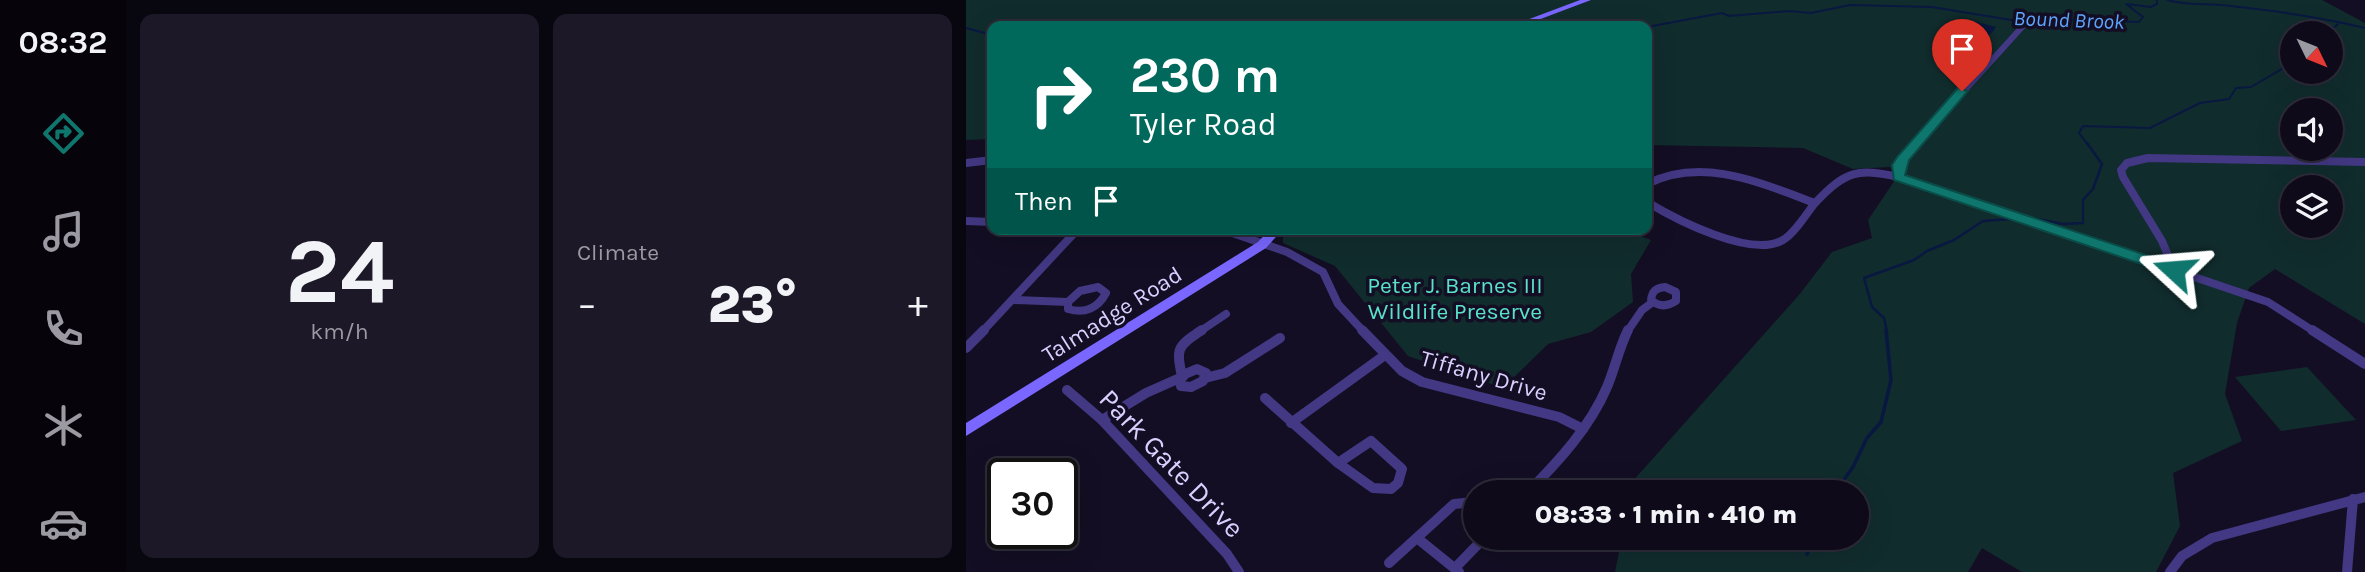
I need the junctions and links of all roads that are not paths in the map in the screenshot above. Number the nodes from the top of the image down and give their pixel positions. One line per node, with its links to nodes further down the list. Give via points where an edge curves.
1 (1587, 0): 2 (street)
2 (1531, 21)
3 (2023, 26): 7 (street, via 1903,158)
4 (987, 161): 6 (street)
5 (2365, 162): 17 (street, via 2148,158 2127,163 2121,170 2123,177 2162,240)
6 (966, 163)
7 (1899, 177): 9 (street, via 1865,170 1847,173); 17 (street)
8 (1652, 181): 9 (street, via 1674,172 1729,173)
9 (1815, 203): 10 (street, via 1784,240 1760,247 1742,244)
10 (1652, 205)
11 (966, 221): 12 (street)
12 (987, 222)
13 (1073, 235): 18 (street)
14 (1233, 235): 16 (street, Tiffany Drive)
15 (1271, 235): 16 (street, Talmadge Road)
16 (1262, 245): 24 (street, Tiffany Drive, via 1287,252 1323,272 1338,304); 32 (street, Talmadge Road)
17 (2174, 270): 25 (street, via 2268,302)
18 (1014, 300): 19 (street); 23 (street)
19 (1068, 302)
20 (1653, 302): 31 (street, via 1634,316 1612,376)
21 (1226, 314): 26 (street, via 1181,344 1177,352)
22 (1280, 338): 26 (street, via 1226,373 1205,378 1204,370 1197,369)
23 (966, 348)
24 (1385, 355): 30 (street); 31 (street, Tiffany Drive, via 1423,382 1559,417)
25 (2365, 364)
26 (1182, 377): 29 (street)
27 (1067, 390): 29 (street, Park Gate Drive)
28 (1265, 398): 30 (street)
29 (1102, 420): 41 (street, Park Gate Drive)
30 (1291, 423): 33 (street)
31 (1583, 429): 34 (street)
32 (966, 430)
33 (1338, 463): 33 (street, via 1371,491 1390,488 1402,469 1371,441)
34 (1540, 480)
35 (2359, 498): 42 (street, via 2212,538 2190,549 2174,562); 43 (street)
36 (1463, 503): 37 (street, via 1454,504)
37 (1417, 538): 39 (street); 40 (street)
38 (1474, 550): 40 (street)
39 (1389, 563)
40 (1457, 570)
41 (1239, 572)
42 (2170, 572)
43 (2347, 572)

